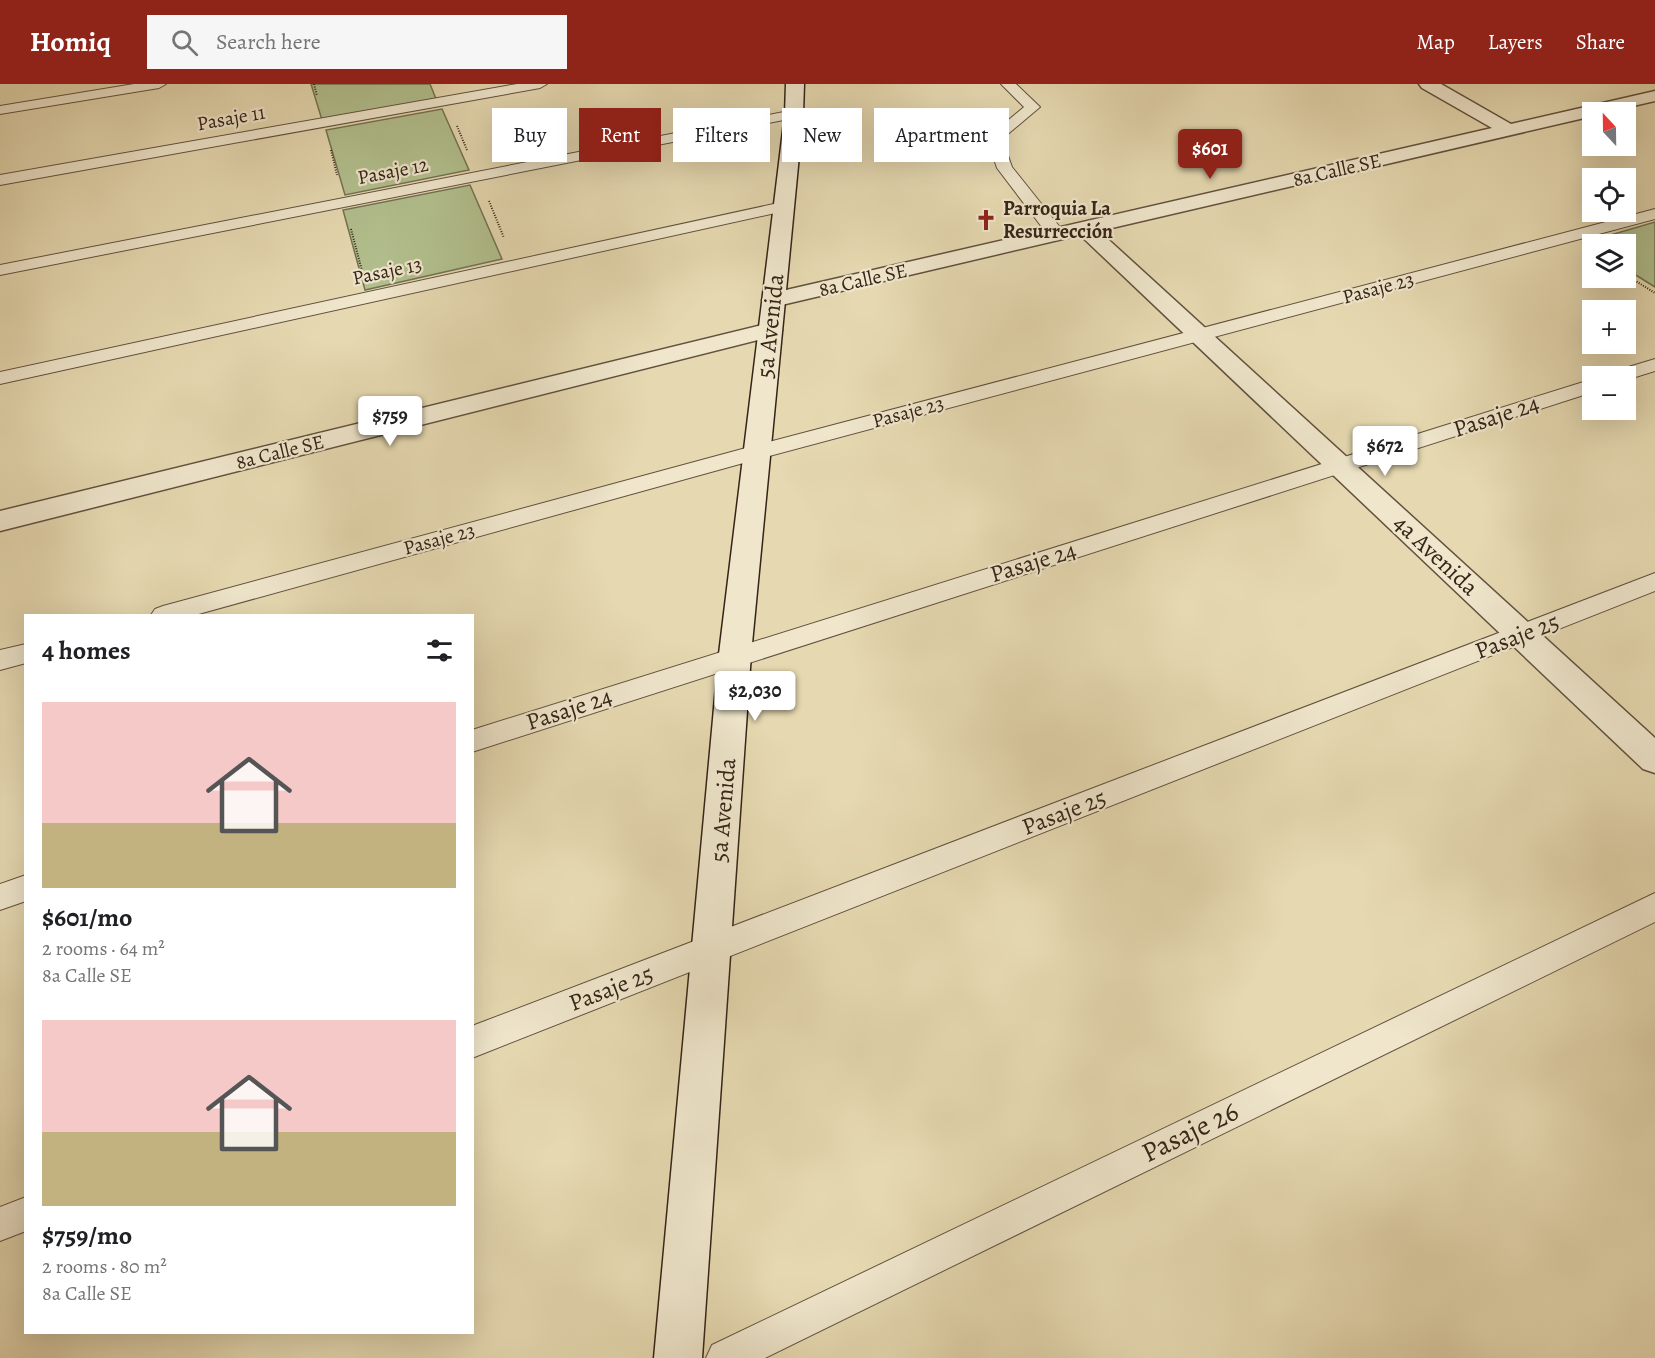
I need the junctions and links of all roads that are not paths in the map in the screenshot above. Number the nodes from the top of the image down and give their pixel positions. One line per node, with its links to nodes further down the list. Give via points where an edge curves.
1 (159, 84): 7 (lane)
2 (540, 84): 9 (lane, Pasaje 11)
3 (1008, 84): 13 (lane, via 1033,107 994,138 1005,168)
4 (1428, 84): 8 (street)
5 (1655, 96): 8 (street, 8a Calle SE)
6 (795, 99): 10 (street, 5a Avenida); 14 (lane, Pasaje 12)
7 (0, 110)
8 (1509, 130): 12 (street, 8a Calle SE)
9 (0, 180)
10 (783, 207): 15 (street, 5a Avenida); 19 (lane, Pasaje 13)
11 (1655, 214): 16 (lane, Pasaje 23)
12 (1085, 229): 13 (street, 8a Calle SE); 16 (street, 4a Avenida)
13 (1057, 235): 15 (street, 8a Calle SE)
14 (0, 270)
15 (772, 315): 21 (street, 5a Avenida); 23 (street, 8a Calle SE)
16 (1200, 336): 21 (lane, Pasaje 23); 22 (street, 4a Avenida)
17 (1655, 365): 18 (lane)
18 (1636, 371)
19 (0, 378)
20 (1582, 389): 22 (lane, Pasaje 24)
21 (757, 452): 25 (lane, Pasaje 23); 28 (street, 5a Avenida)
22 (1341, 467): 26 (street, 4a Avenida); 28 (lane, Pasaje 24)
23 (0, 521)
24 (1655, 582): 26 (lane, Pasaje 25)
25 (167, 614)
26 (1521, 634): 31 (street, 4a Avenida); 35 (lane, Pasaje 25)
27 (24, 654): 29 (lane)
28 (735, 654): 30 (lane, Pasaje 24); 35 (street, 5a Avenida)
29 (0, 660)
30 (474, 740)
31 (1655, 759)
32 (24, 889): 33 (lane)
33 (0, 897)
34 (1655, 907): 40 (lane, Pasaje 26)
35 (712, 949): 36 (lane, Pasaje 25); 39 (street, 5a Avenida)
36 (474, 1041)
37 (24, 1215): 38 (lane)
38 (0, 1224)
39 (678, 1358)
40 (725, 1358)

